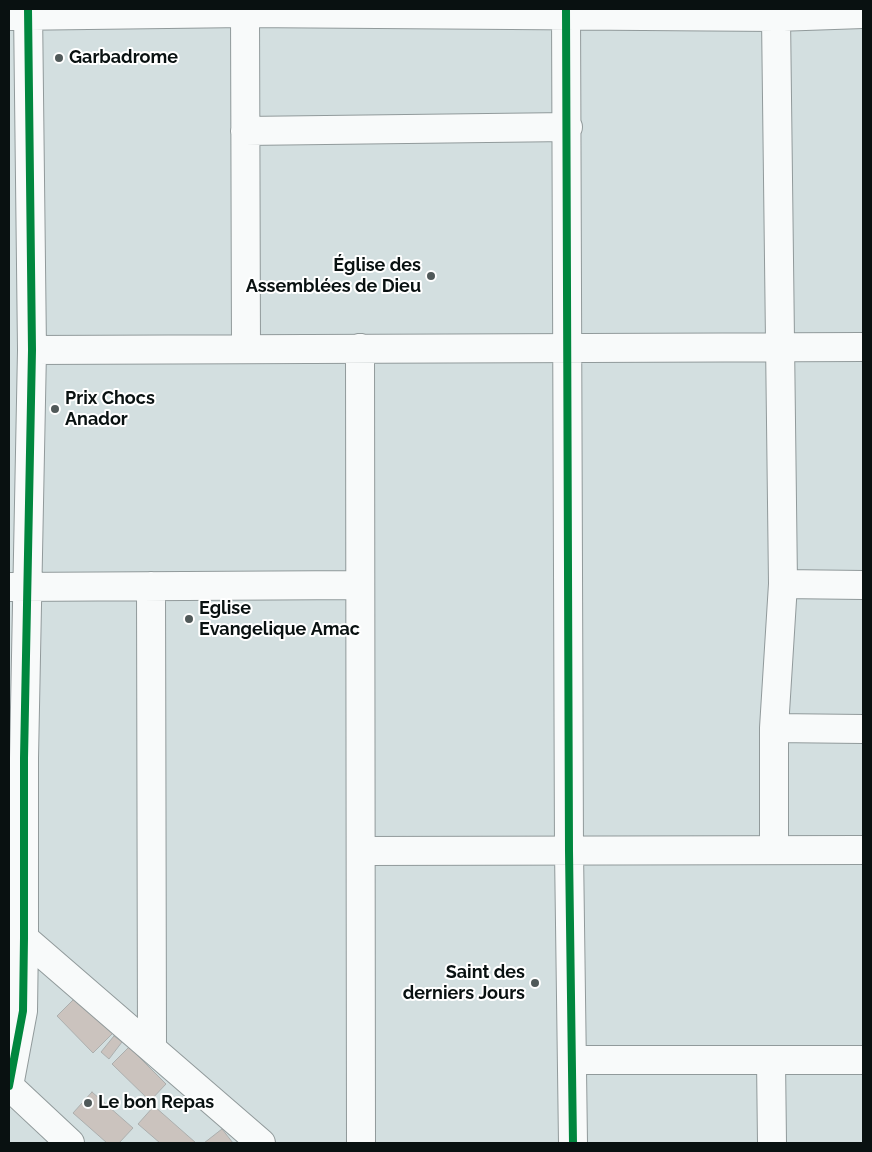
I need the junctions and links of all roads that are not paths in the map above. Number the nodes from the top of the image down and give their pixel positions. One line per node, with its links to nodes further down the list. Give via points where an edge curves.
1 (245, 11): 2 (street); 3 (street); 7 (street)
2 (566, 12): 5 (street); 6 (street)
3 (22, 13): 13 (street)
4 (863, 14): 5 (street)
5 (776, 17): 12 (street)
6 (568, 127): 7 (street); 10 (street)
7 (245, 131): 11 (street)
8 (863, 347): 12 (street)
9 (360, 348): 10 (street); 11 (street); 17 (street)
10 (568, 348): 12 (street); 24 (street)
11 (246, 349): 13 (street)
12 (780, 349): 14 (street)
13 (32, 350): 18 (street)
14 (783, 584): 15 (street); 19 (street)
15 (863, 585)
16 (151, 586): 17 (street); 18 (street); 26 (street)
17 (360, 586): 23 (street)
18 (18, 587): 25 (street, via 24,758)
19 (774, 728): 20 (street); 21 (street)
20 (863, 729)
21 (774, 850): 22 (street); 24 (street)
22 (863, 850)
23 (361, 851): 24 (street); 33 (street)
24 (569, 851): 27 (street)
25 (24, 938): 26 (street); 30 (street, via 23,1011)
26 (152, 1046): 32 (street)
27 (573, 1060): 28 (street); 34 (street)
28 (771, 1060): 29 (street); 35 (street)
29 (863, 1060)
30 (9, 1086): 31 (street)
31 (70, 1143)
32 (260, 1143)
33 (361, 1143)
34 (573, 1143)
35 (772, 1143)

